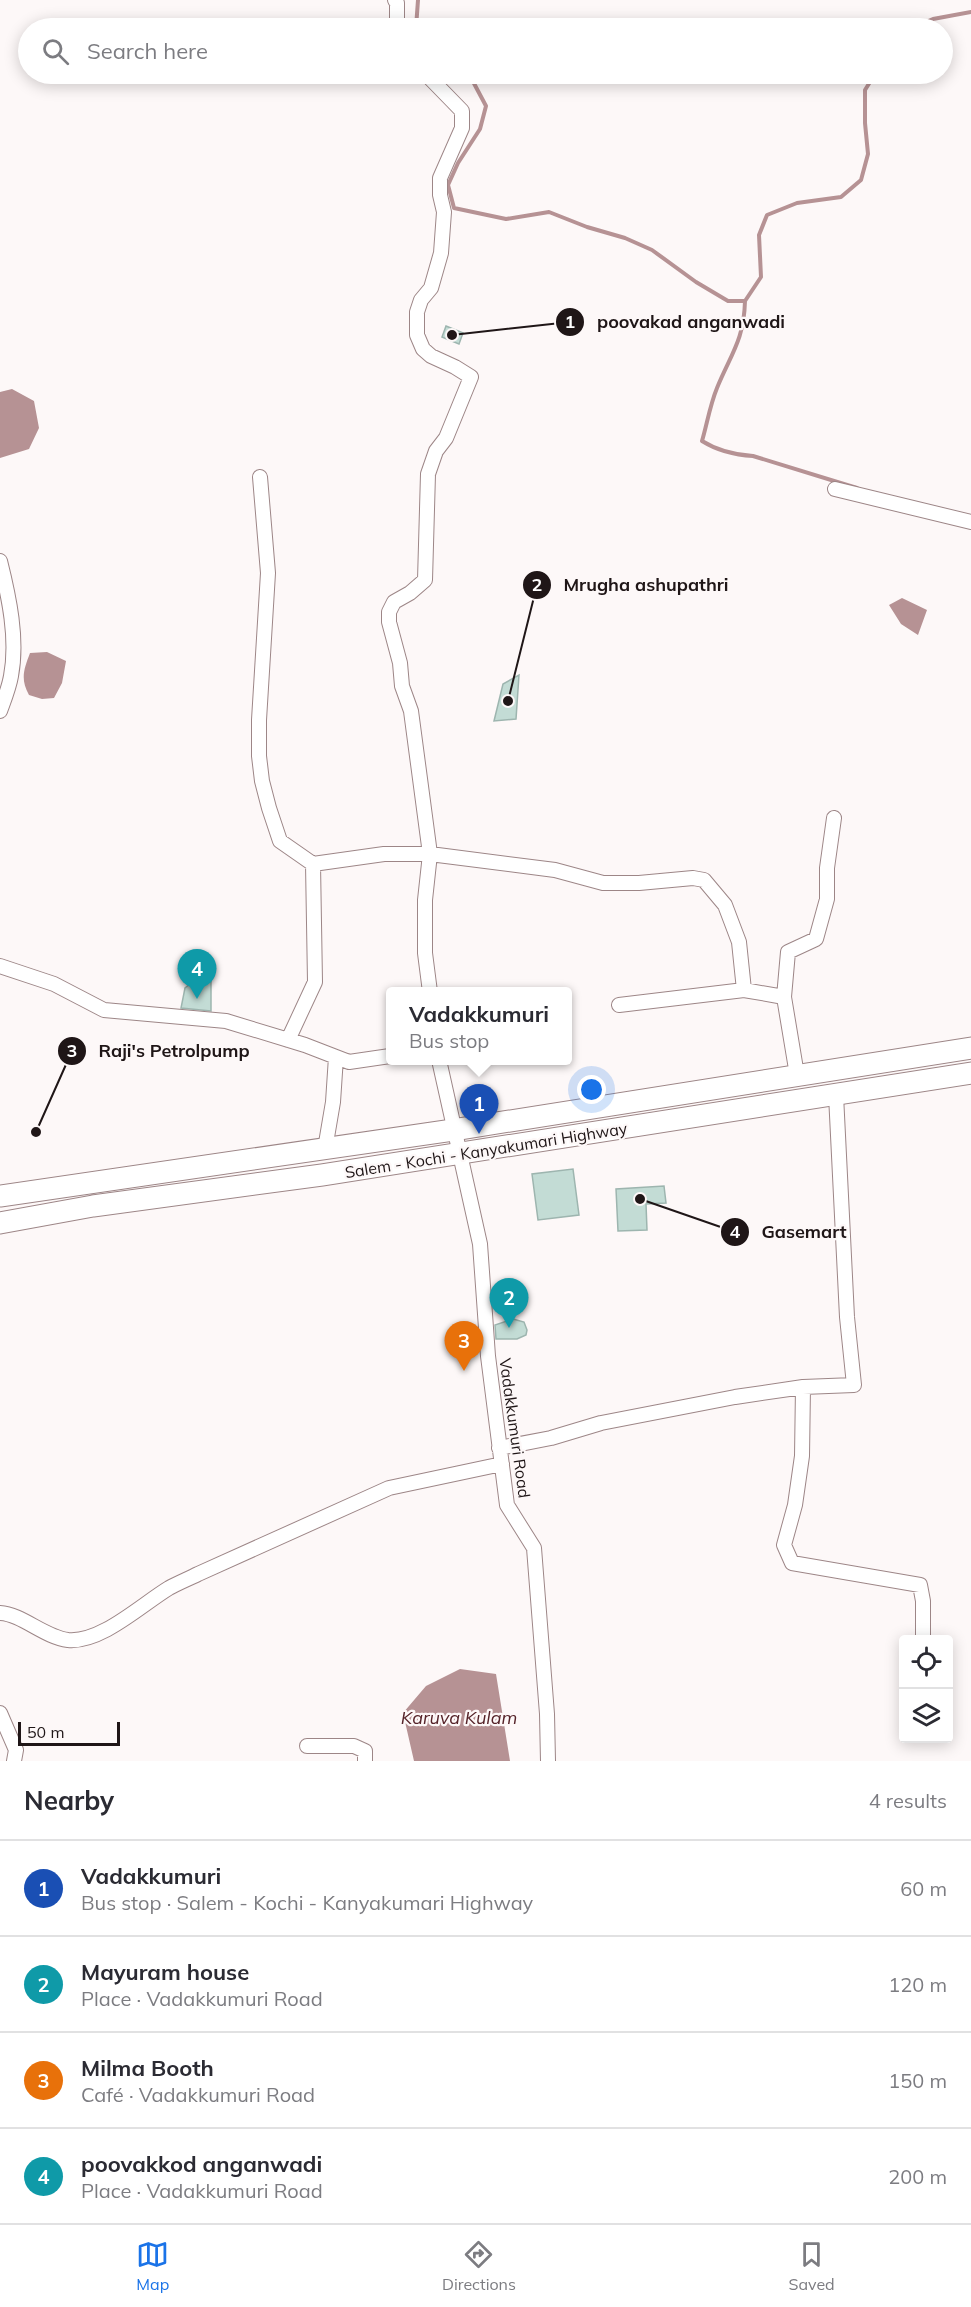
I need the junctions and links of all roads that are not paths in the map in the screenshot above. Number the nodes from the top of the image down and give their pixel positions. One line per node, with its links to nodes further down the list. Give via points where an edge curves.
1 (395, 0): 2 (street)
2 (397, 18)
3 (436, 84): 10 (street, via 462,111 462,128 440,178 444,212 441,253 431,288 417,312 417,335 431,356 471,377 428,474 424,580 394,602 389,612 402,686 411,711)
4 (260, 477): 11 (street, via 268,573 259,720 262,781 280,841)
5 (835, 489): 6 (street)
6 (971, 522)
7 (0, 561): 8 (street, via 14,640 11,676)
8 (0, 711)
9 (834, 818): 15 (street, via 827,899 819,929 816,939 788,952)
10 (430, 854): 11 (street, via 384,854); 13 (street, via 425,900); 14 (street, via 555,870 603,884 704,880 725,906 739,942)
11 (313, 864): 17 (street, via 315,982)
12 (0, 966): 17 (street, via 54,984 104,1010 226,1021)
13 (429, 987)
14 (744, 990): 15 (street); 16 (street)
15 (784, 997): 23 (street)
16 (619, 1005)
17 (288, 1040): 19 (street)
18 (971, 1047): 23 (highway, Salem - Kochi - Kanyakumari Highway)
19 (336, 1057): 20 (street, via 349,1062); 26 (street)
20 (386, 1057)
21 (440, 1065): 25 (street, Vadakkumuri Road)
22 (971, 1073): 24 (highway, Salem - Kochi - Kanyakumari Highway)
23 (797, 1075): 25 (highway, Salem - Kochi - Kanyakumari Highway)
24 (836, 1095): 27 (highway, Salem - Kochi - Kanyakumari Highway); 30 (street, via 854,1385)
25 (453, 1130): 26 (highway, Salem - Kochi - Kanyakumari Highway); 27 (street, Vadakkumuri Road)
26 (325, 1149): 28 (highway, Salem - Kochi - Kanyakumari Highway)
27 (459, 1154): 29 (highway, Salem - Kochi - Kanyakumari Highway); 31 (street, Vadakkumuri Road, via 480,1244)
28 (0, 1196)
29 (0, 1223)
30 (802, 1387): 31 (street, via 601,1423); 34 (street, via 802,1456 784,1545 792,1563 920,1585)
31 (500, 1448): 32 (street, Vadakkumuri Road)
32 (501, 1464): 33 (street, via 389,1488 169,1588 109,1628 81,1640 50,1635); 39 (street, Vadakkumuri Road, via 507,1505 534,1548)
33 (0, 1613)
34 (923, 1635)
35 (0, 1713): 37 (street, via 16,1750)
36 (307, 1746): 38 (street, via 354,1746 365,1751)
37 (14, 1761)
38 (365, 1761)
39 (548, 1761)

